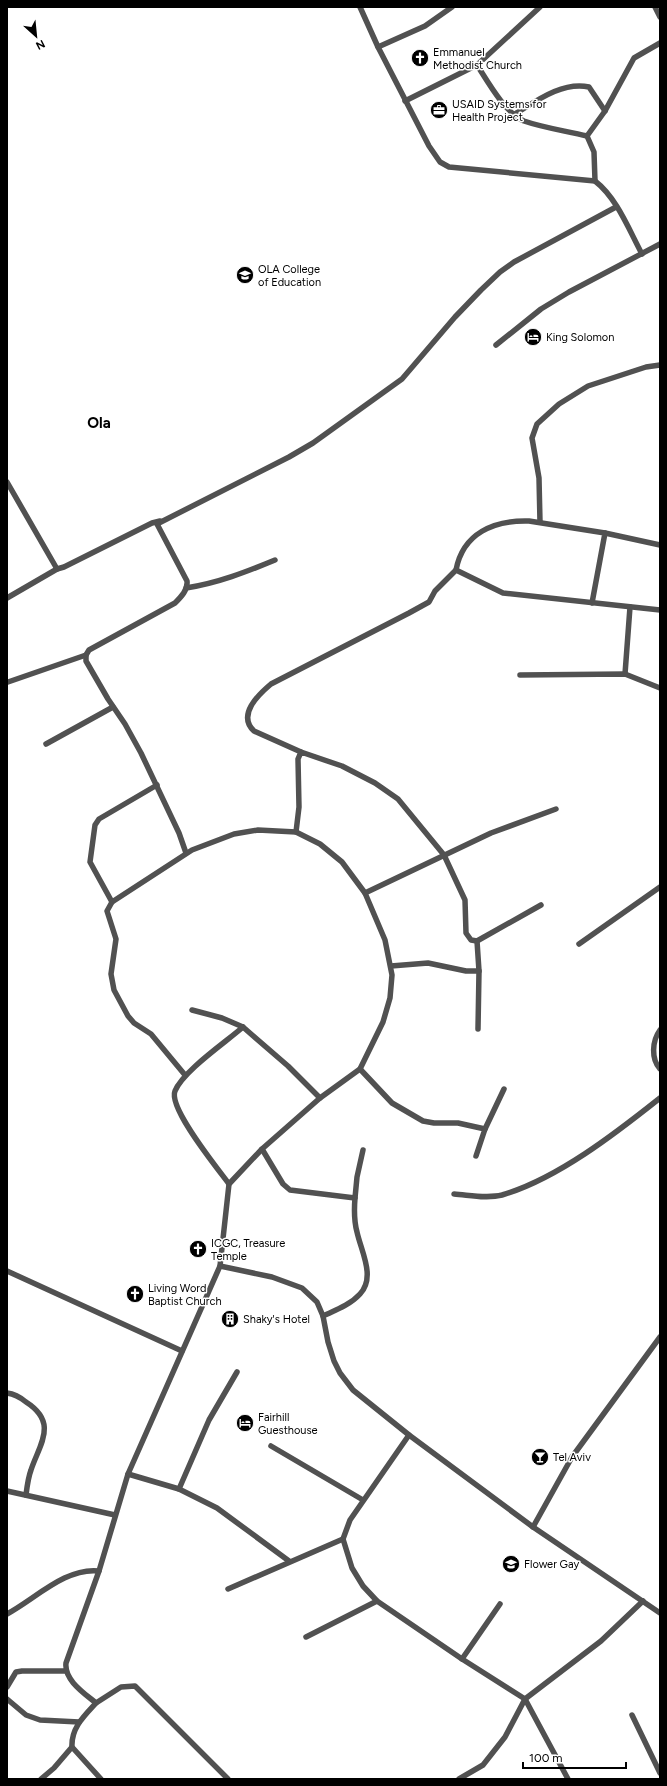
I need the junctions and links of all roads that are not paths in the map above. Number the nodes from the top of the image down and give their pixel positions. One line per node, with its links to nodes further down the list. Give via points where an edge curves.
1 (360, 7): 7 (street)
2 (452, 7): 7 (street, via 425,26)
3 (540, 7): 8 (street)
4 (655, 7): 5 (street)
5 (660, 17)
6 (660, 43): 10 (street, via 634,58)
7 (378, 47): 9 (street)
8 (477, 65): 9 (street); 11 (street, via 490,86)
9 (404, 101): 13 (street, via 432,150 445,165 507,174)
10 (606, 111): 11 (street, via 589,87 584,86 556,91); 12 (street)
11 (514, 114): 12 (street, via 524,120)
12 (587, 136): 13 (street, via 594,152)
13 (595, 181): 14 (street)
14 (616, 207): 16 (street); 20 (street, via 500,272 455,317 402,379 312,443)
15 (660, 244): 16 (street)
16 (642, 254): 17 (street, via 541,309)
17 (496, 344)
18 (660, 365): 21 (street, via 588,386 559,404 538,424 532,438 539,478)
19 (7, 482): 25 (street)
20 (162, 521): 25 (street, via 152,523 64,568); 27 (street, via 157,524 187,580)
21 (540, 522): 22 (street); 26 (street, via 519,521 478,532 461,553)
22 (605, 533): 23 (street); 29 (street)
23 (660, 545)
24 (276, 560): 27 (street, via 213,584)
25 (57, 569): 28 (street)
26 (456, 570): 29 (street, via 503,593); 39 (street, via 435,591 429,602 271,684 261,692 250,708 248,725 254,731)
27 (186, 588): 32 (street, via 174,603 89,650)
28 (7, 598)
29 (592, 604): 30 (street)
30 (630, 607): 31 (street); 33 (street)
31 (660, 610)
32 (86, 655): 35 (street); 37 (street, via 86,661)
33 (625, 674): 34 (street); 36 (street)
34 (520, 675)
35 (8, 682)
36 (660, 688)
37 (113, 707): 38 (street); 40 (street, via 135,741)
38 (46, 744)
39 (301, 752): 42 (street, via 298,758 299,807); 44 (street, via 342,766 375,783 398,799)
40 (157, 785): 43 (street); 47 (street, via 99,819 94,825 90,862)
41 (556, 808): 44 (street, via 491,832)
42 (296, 832): 43 (street, via 258,830 234,834); 46 (street, via 320,844 342,862)
43 (186, 853): 47 (street)
44 (444, 854): 46 (street); 49 (street, via 465,900 466,933 471,940)
45 (660, 887): 50 (street)
46 (365, 893): 51 (street, via 385,940)
47 (112, 902): 59 (street, via 107,912 116,939 111,974 114,990 128,1016 151,1034)
48 (541, 905): 49 (street)
49 (477, 941): 52 (street)
50 (579, 944)
51 (391, 966): 52 (street, via 428,963 466,971); 57 (street, via 390,998 383,1022)
52 (479, 971): 55 (street)
53 (192, 1010): 54 (street)
54 (244, 1027): 59 (street); 61 (street)
55 (478, 1030)
56 (660, 1030): 58 (street, via 653,1048)
57 (360, 1068): 61 (street); 63 (street, via 392,1103 423,1121 458,1122)
58 (660, 1069)
59 (185, 1075): 67 (street, via 174,1092 175,1102 193,1135)
60 (504, 1089): 63 (street)
61 (320, 1098): 64 (street)
62 (660, 1098): 68 (street, via 624,1126 550,1175 502,1195)
63 (485, 1129): 66 (street)
64 (262, 1149): 67 (street); 69 (street, via 283,1184 290,1190)
65 (363, 1150): 69 (street)
66 (476, 1156)
67 (229, 1184): 70 (street)
68 (454, 1194)
69 (355, 1198): 72 (street, via 357,1232 367,1268 366,1285 360,1294 344,1307)
70 (220, 1266): 72 (street, via 272,1277 302,1288 317,1302); 74 (street)
71 (7, 1272): 74 (street)
72 (323, 1316): 77 (street, via 328,1342 340,1373 353,1390)
73 (660, 1336): 85 (street, via 575,1452)
74 (182, 1351): 79 (street)
75 (237, 1372): 80 (street, via 209,1420)
76 (7, 1393): 82 (street, via 19,1396 30,1404 42,1419 44,1427 43,1441 30,1472)
77 (409, 1435): 83 (street); 85 (street)
78 (271, 1446): 83 (street)
79 (128, 1474): 80 (street); 84 (street)
80 (179, 1489): 87 (street, via 217,1508)
81 (7, 1491): 82 (street)
82 (26, 1495): 84 (street)
83 (362, 1500): 86 (street, via 350,1520)
84 (115, 1515): 88 (street)
85 (533, 1527): 91 (street)
86 (343, 1539): 87 (street); 90 (street, via 352,1568 363,1586)
87 (289, 1561): 89 (street)
88 (99, 1571): 94 (street, via 88,1570 70,1575); 97 (street)
89 (228, 1589)
90 (377, 1601): 95 (street); 96 (street)
91 (643, 1601): 93 (street); 100 (street, via 601,1641)
92 (500, 1604): 96 (street)
93 (660, 1613)
94 (7, 1614)
95 (306, 1637)
96 (462, 1659): 100 (street)
97 (65, 1671): 98 (street, via 22,1671 14,1675); 101 (street)
98 (7, 1687)
99 (7, 1699): 103 (street, via 26,1715 40,1720)
100 (525, 1699): 109 (street, via 505,1737 483,1765); 110 (street)
101 (96, 1703): 103 (street); 108 (street, via 121,1687 135,1686)
102 (632, 1715): 105 (street)
103 (79, 1722): 104 (street, via 73,1733)
104 (72, 1747): 106 (street); 107 (street)
105 (660, 1774)
106 (41, 1779)
107 (101, 1779)
108 (228, 1779)
109 (459, 1779)
110 (568, 1779)

